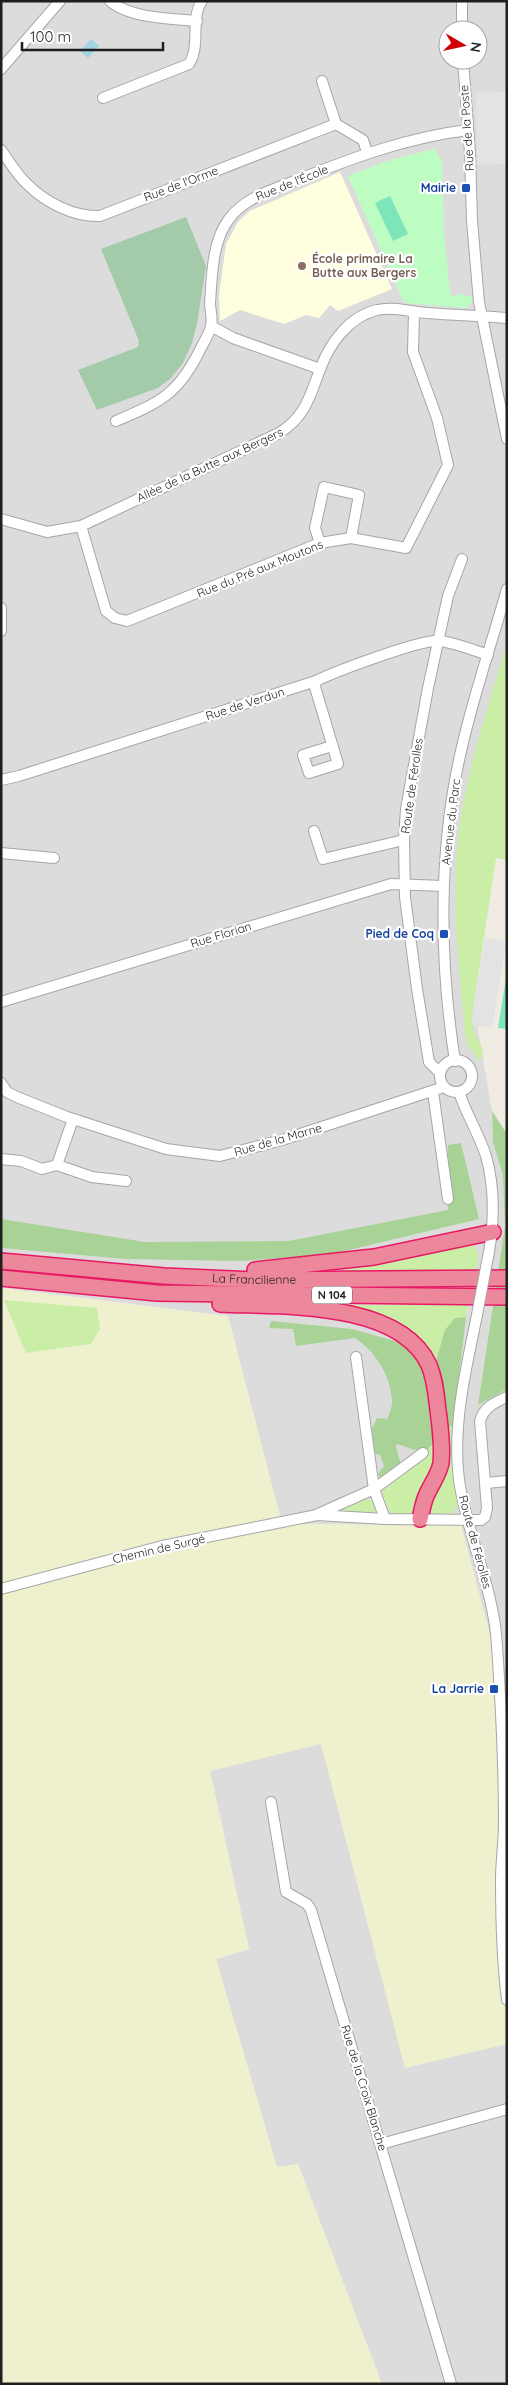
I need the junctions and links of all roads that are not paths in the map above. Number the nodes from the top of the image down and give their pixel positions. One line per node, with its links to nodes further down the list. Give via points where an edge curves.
1 (60, 1): 7 (street)
2 (110, 1): 6 (street, via 118,9 165,19)
3 (202, 1): 6 (street)
4 (462, 1): 5 (street)
5 (462, 20)
6 (197, 21): 10 (street, via 194,56 189,64)
7 (1, 69)
8 (463, 70): 12 (street, Rue de la Poste)
9 (322, 80): 11 (street)
10 (103, 98)
11 (336, 124): 13 (street, Rue de l'Orme, via 100,216 67,210 41,196 26,184); 14 (street, via 362,140)
12 (468, 130): 14 (street, Rue de l'École); 16 (street, Rue de la Poste, via 472,221)
13 (1, 150)
14 (367, 152): 18 (street, Rue de l'École, via 247,201 229,218 216,247)
15 (414, 312): 16 (street, Allée de la Butte aux Bergers); 19 (street, Allée de la Butte aux Bergers, via 378,309 363,315 330,346); 24 (street, Rue du Pré aux Moutons, via 413,352 437,418 448,465 406,548)
16 (482, 316): 17 (street, Allée de la Butte aux Bergers); 21 (street)
17 (507, 318)
18 (211, 326): 19 (street, via 233,338); 20 (street, Rue de l'École, via 179,385 156,404)
19 (320, 369): 23 (street, Allée de la Butte aux Bergers, via 301,416 291,426)
20 (116, 421)
21 (507, 439)
22 (1, 519): 23 (street, Allée de la Butte aux Bergers, via 47,532)
23 (82, 526): 25 (street, Rue du Pré aux Moutons, via 106,611 127,621)
24 (351, 538): 25 (street, Rue du Pré aux Moutons); 25 (street, via 359,495 324,487 316,528)
25 (320, 542)
26 (462, 558): 30 (street, Route de Férolles, via 448,596)
27 (507, 589): 31 (street, Avenue du Parc)
28 (1, 608): 29 (street)
29 (1, 631)
30 (438, 640): 31 (street); 32 (street, Rue de Verdun, via 340,670); 36 (street, Route de Férolles, via 414,759)
31 (488, 655): 40 (street, Avenue du Parc, via 462,747)
32 (316, 681): 33 (street, via 315,688); 34 (street, Rue de Verdun)
33 (332, 746)
34 (1, 780)
35 (314, 831): 36 (street, via 324,859)
36 (404, 840): 39 (street, Route de Férolles)
37 (1, 853): 38 (street)
38 (54, 858)
39 (404, 886): 40 (street, Rue Florian); 41 (street, Rue Florian, via 391,884); 43 (street, Route de Férolles, via 429,1062)
40 (443, 886): 42 (street, Avenue du Parc, via 444,944)
41 (1, 1002)
42 (455, 1061): 43 (street, via 445,1064); 47 (street, via 468,1066 472,1075 467,1088)
43 (440, 1073): 45 (street)
44 (1, 1083): 48 (street, Rue de la Marne, via 7,1092 17,1097)
45 (444, 1087): 46 (street, Rue de la Marne); 47 (street, via 451,1092)
46 (433, 1092): 48 (street, Rue de la Marne, via 282,1140 220,1156 166,1149); 52 (street)
47 (459, 1092): 53 (street, Route de Férolles, via 486,1156)
48 (73, 1119): 50 (street)
49 (1, 1159): 50 (street, via 21,1161 42,1169)
50 (57, 1165): 51 (street, via 92,1177)
51 (126, 1181)
52 (448, 1199)
53 (493, 1232): 55 (highway, via 374,1257 270,1270 203,1270); 69 (street, Route de Férolles, bridge, via 462,1390 458,1434 459,1480)
54 (1, 1261): 55 (highway, La Francilienne / N 104)
55 (164, 1276): 57 (highway, La Francilienne / N 104, via 256,1280)
56 (1, 1278): 58 (highway, La Francilienne / N 104)
57 (507, 1278)
58 (157, 1293): 59 (highway, La Francilienne / N 104); 68 (highway, via 181,1301 304,1309 356,1316 396,1329 416,1345 435,1383 442,1453 440,1466 424,1498)
59 (507, 1297)
60 (356, 1356): 65 (street)
61 (507, 1397): 64 (street, via 482,1412 480,1421)
62 (423, 1453): 65 (street, Chemin de Surgé)
63 (507, 1481): 64 (street)
64 (486, 1483): 69 (street, via 485,1517)
65 (374, 1489): 66 (street, Chemin de Surgé); 67 (street)
66 (317, 1515): 67 (street, Chemin de Surgé); 70 (street, Chemin de Surgé, via 162,1546)
67 (385, 1519): 68 (street, Chemin de Surgé)
68 (420, 1519): 69 (street, Chemin de Surgé)
69 (469, 1521): 71 (street, Route de Férolles)
70 (1, 1589)
71 (502, 1646): 73 (street, Route de Férolles, via 502,1956)
72 (271, 1802): 75 (street, Rue de la Croix Blanche, via 286,1892 312,1910)
73 (507, 2000)
74 (507, 2109): 75 (street)
75 (381, 2144): 76 (street, Rue de la Croix Blanche)
76 (451, 2384)

